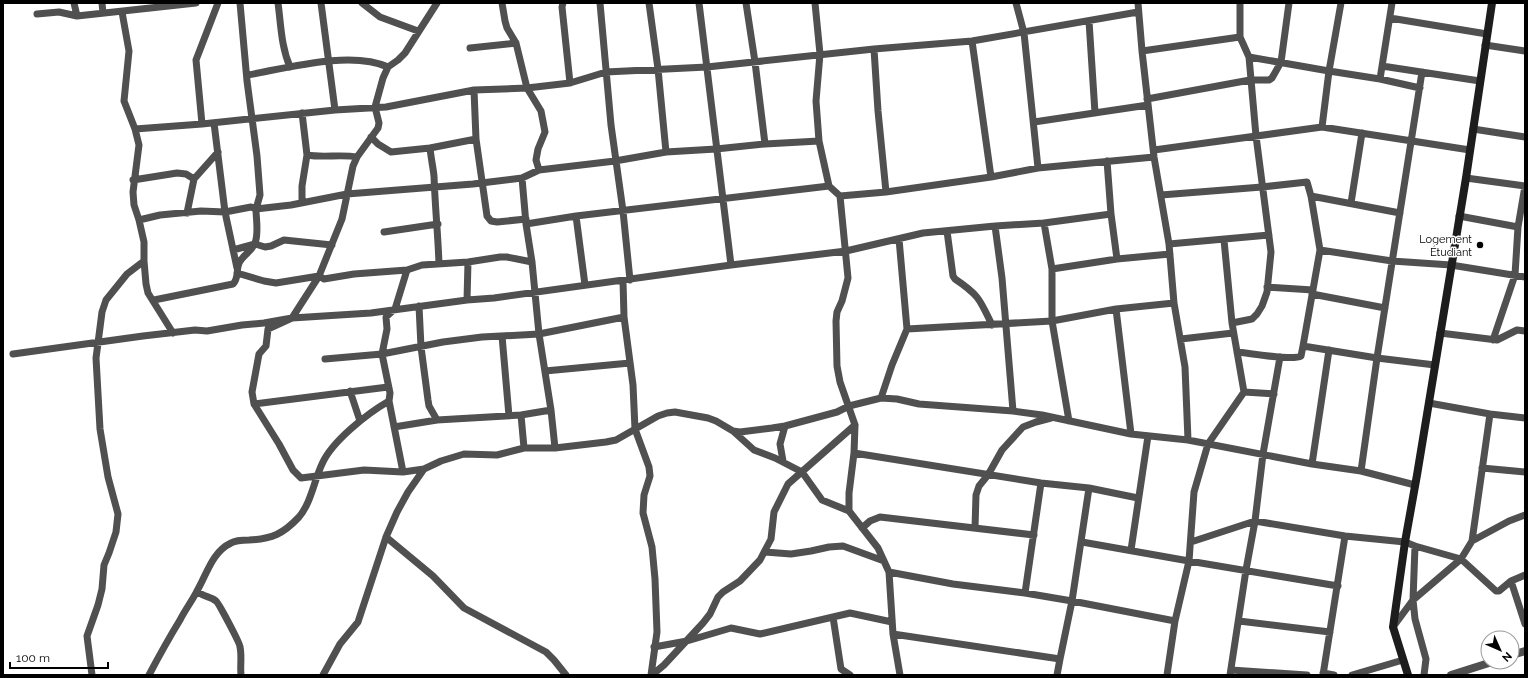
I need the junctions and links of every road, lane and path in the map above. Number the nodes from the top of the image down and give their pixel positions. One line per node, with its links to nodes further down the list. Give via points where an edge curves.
1 (74, 3): 28 (street)
2 (102, 3): 26 (street)
3 (196, 3): 24 (street)
4 (218, 3): 71 (street, via 196,60)
5 (240, 3): 55 (street)
6 (278, 3): 48 (street, via 285,55)
7 (321, 3): 44 (street)
8 (362, 3): 31 (street, via 380,17)
9 (437, 3): 31 (street)
10 (502, 3): 36 (street, via 507,28)
11 (563, 3): 59 (street)
12 (600, 3): 52 (street)
13 (649, 3): 51 (street)
14 (699, 3): 50 (street)
15 (746, 3): 45 (street)
16 (814, 3): 42 (street)
17 (1016, 3): 32 (street)
18 (1138, 3): 25 (street)
19 (1240, 3): 34 (street)
20 (1289, 3): 46 (street)
21 (1341, 3): 53 (street)
22 (1392, 3): 29 (street)
23 (1492, 3): 33 (main road)
24 (122, 12): 26 (street); 73 (street, via 129,51 124,102)
25 (1138, 12): 30 (street); 40 (street)
26 (103, 13): 28 (street)
27 (37, 14): 28 (street, via 59,12)
28 (77, 16)
29 (1390, 18): 33 (street); 47 (street)
30 (1089, 21): 32 (street); 67 (street)
31 (418, 31): 49 (street, via 406,52)
32 (1024, 33): 35 (street); 69 (street)
33 (1487, 34): 37 (main road)
34 (1240, 37): 40 (street); 43 (street)
35 (972, 41): 39 (street); 95 (street)
36 (516, 43): 38 (street); 60 (street)
37 (1486, 46): 41 (street); 58 (main road)
38 (470, 48)
39 (874, 49): 42 (street); 105 (street)
40 (1142, 51): 63 (street)
41 (1525, 51)
42 (820, 54): 45 (street); 80 (street, via 816,101)
43 (1249, 57): 46 (street); 57 (street)
44 (328, 61): 48 (street); 49 (street, via 363,60); 65 (street)
45 (755, 62): 50 (street); 82 (street)
46 (1281, 62): 53 (street); 57 (street, via 1269,80)
47 (1382, 66): 54 (street); 56 (street)
48 (290, 67): 55 (street)
49 (388, 67): 64 (street)
50 (707, 67): 51 (street); 84 (street)
51 (658, 69): 52 (street); 87 (street)
52 (606, 72): 59 (street); 91 (street)
53 (1329, 72): 56 (street); 72 (street)
54 (1422, 72): 58 (street); 61 (street)
55 (248, 75): 68 (street)
56 (1380, 79): 61 (street)
57 (1250, 80): 63 (street); 76 (street)
58 (1480, 81): 74 (main road)
59 (570, 83): 60 (street)
60 (528, 88): 62 (street); 94 (street, via 541,111 545,132 536,160)
61 (1420, 88): 81 (street)
62 (474, 90): 64 (street); 79 (street)
63 (1147, 102): 67 (street); 88 (street)
64 (376, 108): 65 (street); 77 (street, via 379,123)
65 (335, 110): 66 (street)
66 (302, 113): 68 (street); 89 (street)
67 (1095, 113): 69 (street)
68 (253, 119): 70 (street); 113 (street, via 260,195)
69 (1034, 122): 93 (street)
70 (214, 123): 71 (street); 86 (street)
71 (202, 124): 73 (street)
72 (1322, 127): 75 (street); 76 (street)
73 (135, 129): 99 (street, via 139,145)
74 (1473, 129): 78 (street); 85 (main road)
75 (1362, 133): 81 (street); 112 (street)
76 (1256, 136): 88 (street); 104 (street)
77 (371, 137): 83 (street, via 391,152); 90 (street)
78 (1525, 137)
79 (476, 139): 83 (street); 100 (street)
80 (819, 141): 82 (street); 102 (street)
81 (1412, 141): 85 (street); 116 (street)
82 (765, 144): 84 (street)
83 (430, 148): 101 (street)
84 (716, 149): 87 (street); 110 (street)
85 (1470, 150): 97 (main road)
86 (218, 152): 98 (street); 115 (street)
87 (666, 152): 91 (street)
88 (1154, 154): 92 (street); 107 (street)
89 (307, 155): 90 (street); 111 (street)
90 (357, 157): 106 (street)
91 (615, 161): 94 (street); 114 (street)
92 (1107, 161): 93 (street); 118 (street)
93 (1038, 168): 95 (street)
94 (539, 170): 96 (street)
95 (991, 177): 105 (street)
96 (522, 178): 100 (street); 122 (street)
97 (1466, 178): 103 (street); 120 (main road)
98 (194, 179): 99 (street, via 178,173); 117 (street)
99 (133, 180): 121 (street, via 134,205)
100 (482, 182): 101 (street); 122 (street, via 486,216 491,221)
101 (434, 186): 106 (street); 124 (street)
102 (829, 186): 108 (street); 110 (street)
103 (1525, 186): 126 (street)
104 (1262, 187): 107 (street); 109 (street, via 1306,181); 129 (street)
105 (886, 192): 108 (street)
106 (347, 194): 111 (street); 134 (street, via 342,219)
107 (1161, 194): 133 (street)
108 (840, 196): 137 (street)
109 (1311, 196): 112 (street); 136 (street)
110 (722, 199): 114 (street); 145 (street)
111 (302, 202): 113 (street)
112 (1351, 203): 116 (street)
113 (256, 209): 115 (street, via 251,206); 132 (street)
114 (623, 211): 119 (street); 153 (street)
115 (225, 212): 117 (street); 135 (street)
116 (1400, 212): 141 (street)
117 (187, 213): 121 (street)
118 (1111, 214): 123 (street); 139 (street)
119 (576, 216): 122 (street); 154 (street)
120 (1459, 216): 126 (street); 146 (main road)
121 (139, 220): 140 (street, via 144,242)
122 (526, 222): 143 (street)
123 (1044, 223): 125 (street); 147 (street)
124 (438, 224): 128 (street); 144 (street)
125 (995, 226): 127 (street); 169 (street)
126 (1518, 227): 150 (street)
127 (947, 231): 130 (street); 170 (street, via 953,276 976,294)
128 (384, 232)
129 (1269, 235): 131 (street); 155 (street, via 1271,252)
130 (899, 238): 137 (street); 171 (street)
131 (1224, 240): 133 (street); 168 (street)
132 (255, 244): 134 (street, via 265,247 284,240); 135 (street); 149 (street, via 240,261)
133 (1169, 244): 138 (street)
134 (332, 245): 151 (street)
135 (233, 250): 149 (street)
136 (1320, 250): 141 (street); 156 (street)
137 (846, 251): 145 (street); 201 (street, via 848,278 836,321 837,366)
138 (1170, 254): 139 (street); 160 (street)
139 (1117, 259): 147 (street)
140 (144, 261): 158 (street, via 148,293); 180 (street, via 127,274 106,300)
141 (1392, 261): 146 (street); 162 (street)
142 (468, 262): 143 (street, via 507,257); 144 (street); 159 (street)
143 (532, 262): 157 (street)
144 (439, 264): 148 (street)
145 (731, 265): 153 (street)
146 (1451, 265): 150 (street); 175 (main road)
147 (1052, 269): 167 (street)
148 (407, 270): 151 (street, via 324,279); 163 (street)
149 (237, 271): 151 (street, via 276,283); 158 (street, via 237,279 233,284)
150 (1516, 275): 152 (street); 179 (street)
151 (319, 276): 166 (street)
152 (1525, 277)
153 (626, 280): 154 (street); 165 (street)
154 (585, 284): 157 (street)
155 (1268, 287): 156 (street); 168 (street, via 1258,314 1252,319)
156 (1313, 292): 162 (street); 181 (street)
157 (536, 293): 159 (street); 176 (street)
158 (154, 300): 173 (street)
159 (467, 300): 161 (street)
160 (1174, 303): 164 (street); 178 (street)
161 (419, 306): 163 (street); 182 (street)
162 (1385, 308): 188 (street)
163 (395, 309): 166 (street); 186 (street, via 386,316 387,329)
164 (1116, 309): 167 (street); 217 (street)
165 (624, 317): 176 (street); 190 (street)
166 (292, 318): 173 (street, via 207,331); 200 (street, via 268,329 266,346 259,354 252,392)
167 (1052, 320): 169 (street); 211 (street)
168 (1232, 323): 174 (street)
169 (1007, 324): 170 (street); 203 (street)
170 (992, 325): 171 (street)
171 (907, 329): 197 (street)
172 (1525, 331): 179 (street, via 1517,330)
173 (173, 333): 180 (street)
174 (1233, 333): 178 (street); 184 (street)
175 (1440, 333): 179 (street); 191 (main road)
176 (540, 334): 177 (street); 192 (street)
177 (502, 336): 182 (street); 206 (street)
178 (1181, 339): 219 (street, via 1187,393)
179 (1493, 340)
180 (98, 343): 185 (street); 281 (street, via 96,358 100,429 108,477 118,514 116,532 104,565 98,605 87,636)
181 (1303, 346): 183 (street); 187 (street, via 1300,357)
182 (421, 347): 186 (street); 209 (street, via 429,406)
183 (1329, 350): 188 (street); 226 (street)
184 (1237, 352): 187 (street); 195 (street)
185 (13, 354)
186 (382, 354): 189 (street); 193 (street)
187 (1280, 357): 196 (street)
188 (1377, 358): 191 (street); 229 (street)
189 (325, 359)
190 (630, 363): 192 (street); 215 (street)
191 (1435, 365): 199 (main road)
192 (545, 371): 202 (street)
193 (388, 387): 194 (street); 198 (street)
194 (350, 392): 200 (street); 210 (street)
195 (1244, 392): 196 (street); 220 (street)
196 (1274, 394): 224 (street)
197 (881, 398): 201 (street); 203 (street, via 919,404)
198 (389, 401): 210 (street); 214 (street)
199 (1429, 403): 204 (street); 236 (main road)
200 (254, 404): 234 (street, via 298,475 301,478)
201 (849, 406): 212 (street); 213 (street, via 837,412)
202 (551, 410): 205 (street); 222 (street)
203 (1013, 411): 207 (street)
204 (1490, 414): 208 (street); 227 (street)
205 (521, 415): 206 (street); 221 (street)
206 (509, 416): 209 (street)
207 (1051, 418): 211 (street); 233 (street, via 1023,427 1002,450)
208 (1525, 418)
209 (436, 420): 214 (street)
210 (360, 421): 234 (street, via 322,462)
211 (1069, 421): 217 (street)
212 (855, 425): 223 (street); 231 (street)
213 (785, 426): 216 (street); 225 (street, via 780,444)
214 (394, 427): 230 (street)
215 (635, 428): 216 (street, via 658,416 675,412 708,418); 222 (street, via 616,440); 275 (street, via 650,476 644,495 643,513 654,559 657,632)
216 (733, 431): 225 (street, via 754,450)
217 (1131, 434): 218 (street)
218 (1148, 436): 219 (street); 238 (street)
219 (1188, 440): 220 (street)
220 (1208, 444): 224 (street); 249 (street, via 1194,492)
221 (524, 448): 222 (street); 228 (street, via 497,455 464,454)
222 (555, 448)
223 (854, 453): 233 (street); 239 (street, via 848,493)
224 (1263, 454): 226 (street); 241 (street)
225 (783, 461): 231 (street)
226 (1312, 464): 229 (street)
227 (1482, 468): 232 (street); 247 (street)
228 (424, 469): 230 (street); 245 (street, via 396,512)
229 (1361, 471): 236 (street)
230 (403, 472): 234 (street, via 364,470)
231 (802, 472): 239 (street, via 822,500); 253 (street, via 788,484 774,512 771,539)
232 (1525, 472)
233 (988, 475): 235 (street); 243 (street, via 979,486 976,495)
234 (317, 476): 262 (street, via 306,506 299,516 276,535 266,539 232,542 223,548 215,556)
235 (1041, 483): 237 (street); 244 (street)
236 (1416, 485): 250 (main road)
237 (1089, 488): 238 (street); 248 (street)
238 (1138, 498): 252 (street)
239 (849, 511): 242 (street)
240 (1525, 515): 247 (street)
241 (1255, 521): 246 (street); 249 (street); 257 (street)
242 (862, 528): 243 (street, via 880,517); 255 (street, via 878,548)
243 (975, 528): 244 (street)
244 (1034, 535): 263 (street)
245 (386, 536): 284 (street, via 358,622 340,644); 285 (street, via 433,576 464,608 546,652)
246 (1345, 536): 250 (street); 261 (street)
247 (1472, 541): 254 (street)
248 (1082, 542): 252 (street); 265 (street)
249 (1191, 542): 256 (street)
250 (1405, 542): 251 (street); 271 (main road)
251 (1415, 546): 254 (street); 264 (street)
252 (1131, 550): 256 (street)
253 (765, 552): 255 (street, via 791,554 843,546); 274 (street, via 740,581 718,597 710,614)
254 (1460, 559): 260 (street, via 1496,591); 264 (street)
255 (884, 561): 258 (street)
256 (1189, 561): 257 (street); 267 (street)
257 (1246, 570): 261 (street); 268 (street)
258 (889, 572): 263 (street, via 953,584); 269 (street)
259 (1525, 575): 260 (street)
260 (1511, 582): 270 (street)
261 (1338, 586): 272 (street)
262 (197, 591): 282 (street); 283 (street, via 204,597 208,596 218,601 240,646)
263 (1025, 593): 265 (street)
264 (1414, 600): 271 (street); 295 (street, via 1415,619 1426,659)
265 (1072, 601): 267 (street); 276 (street)
266 (833, 617): 269 (street, via 850,613); 274 (street, via 760,634 731,628); 287 (street, via 841,669)
267 (1175, 621): 290 (street)
268 (1239, 621): 272 (street); 279 (street)
269 (892, 622): 273 (street)
270 (1525, 624)
271 (1393, 627): 277 (main road)
272 (1330, 632): 280 (street)
273 (893, 634): 276 (street); 288 (street)
274 (687, 641): 275 (street); 286 (street)
275 (654, 647): 286 (street)
276 (1060, 659): 289 (street)
277 (1403, 660): 293 (street); 294 (main road)
278 (1480, 666): 296 (street)
279 (1231, 672): 291 (street)
280 (1323, 674): 292 (street)
281 (92, 675)
282 (149, 675)
283 (241, 675)
284 (322, 675)
285 (566, 675)
286 (651, 675)
287 (850, 675)
288 (900, 675)
289 (1057, 675)
290 (1167, 675)
291 (1307, 675)
292 (1334, 675)
293 (1352, 675)
294 (1408, 675)
295 (1424, 675)
296 (1451, 675)

